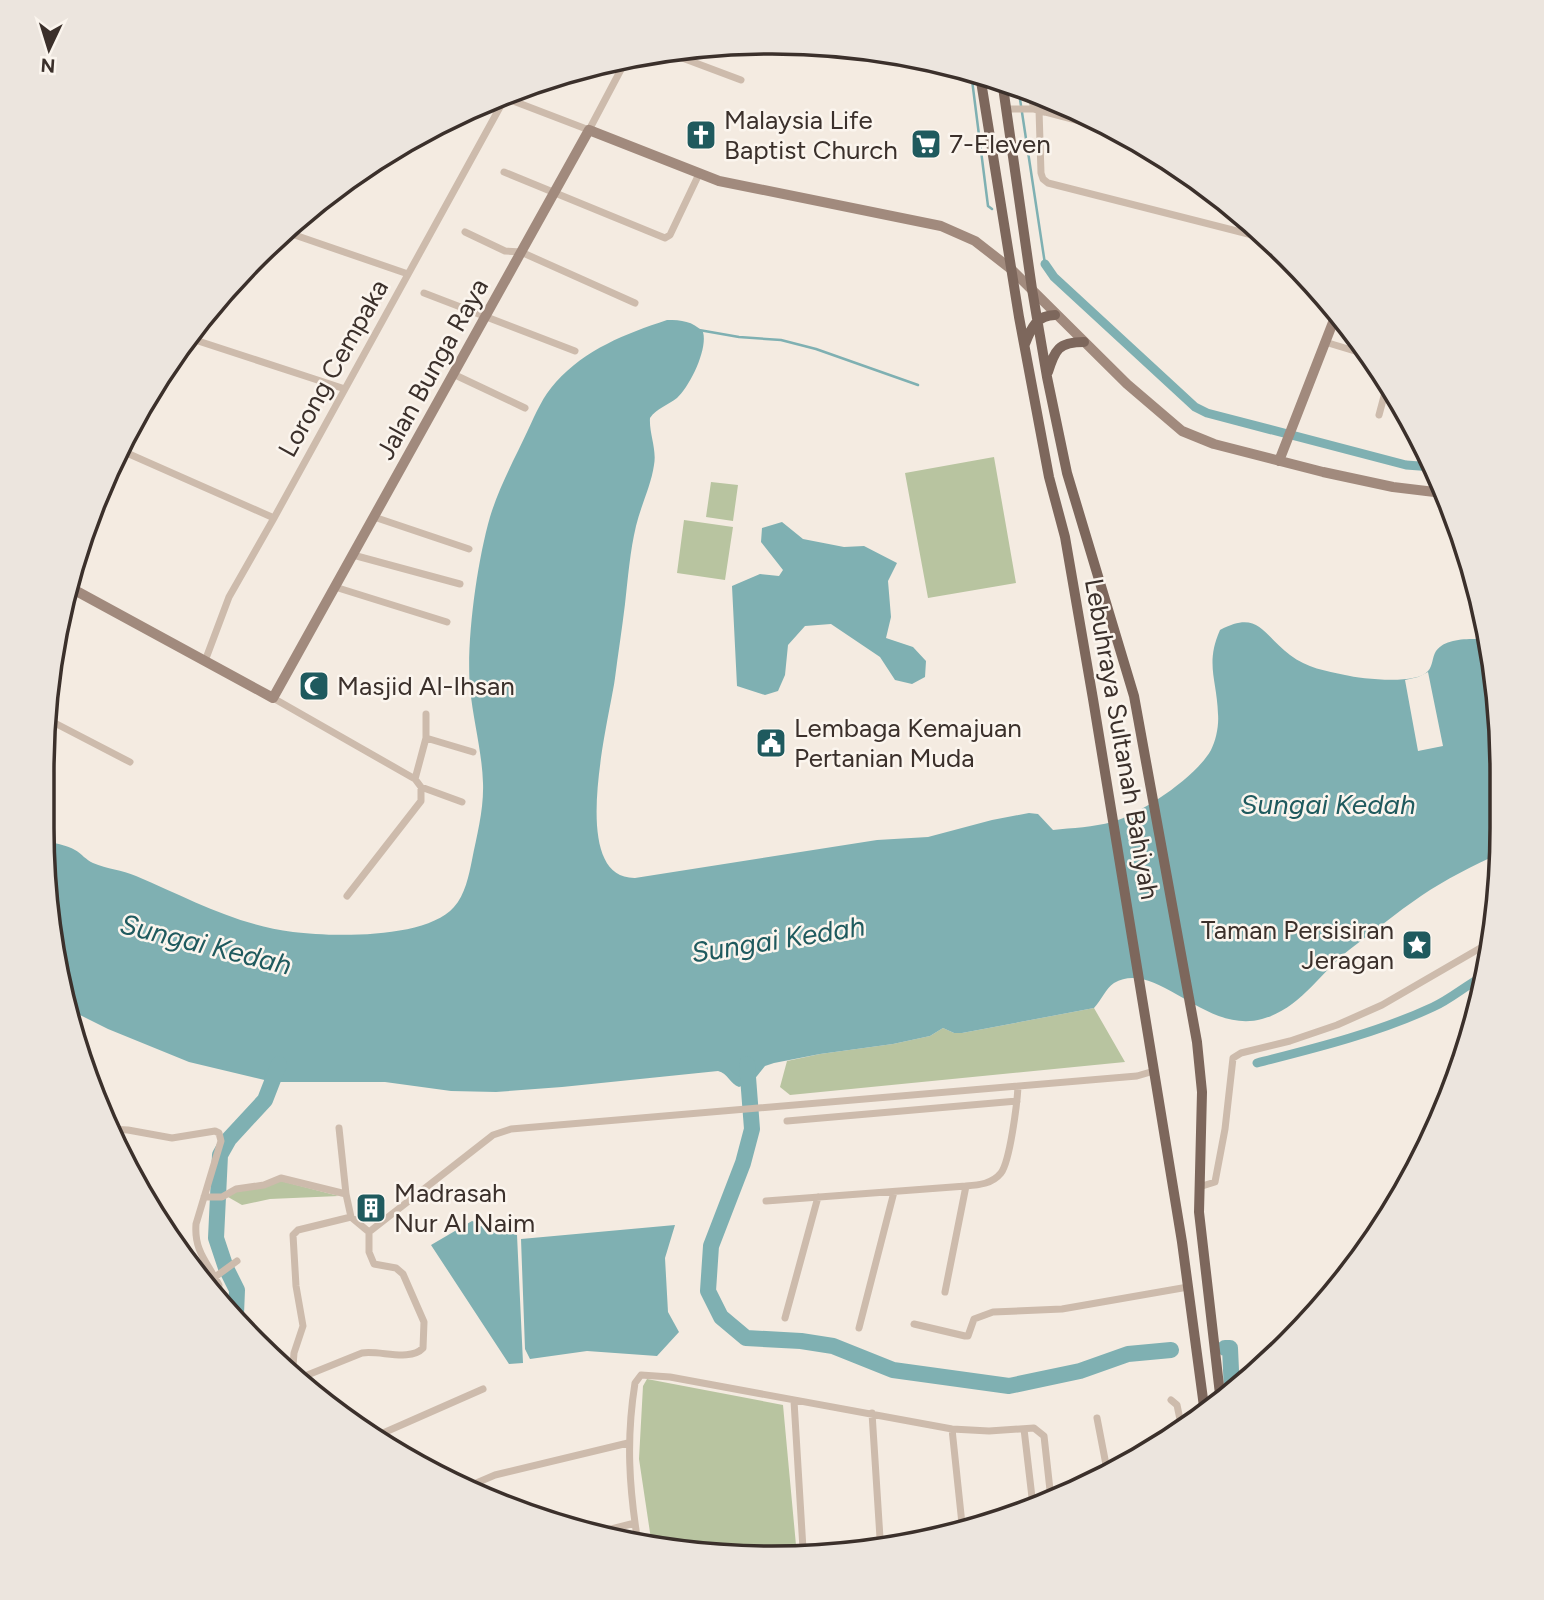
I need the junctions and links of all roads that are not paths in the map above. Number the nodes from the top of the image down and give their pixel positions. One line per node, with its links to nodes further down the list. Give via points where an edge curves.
1 (686, 59): 3 (street)
2 (620, 71): 13 (street, Jalan Bunga Raya)
3 (741, 80)
4 (982, 86): 21 (main road, Lebuhraya Sultanah Bahiyah)
5 (1007, 93): 10 (main road, Lebuhraya Sultanah Bahiyah)
6 (514, 102): 13 (street)
7 (1034, 104): 11 (street)
8 (1041, 107): 11 (street)
9 (497, 109): 22 (street, Lorong Cempaka)
10 (1012, 109): 11 (street); 23 (main road, Lebuhraya Sultanah Bahiyah)
11 (1036, 110): 12 (street); 18 (street, via 1041,173 1048,183)
12 (1066, 118)
13 (589, 130): 15 (street); 16 (street, Jalan Bunga Raya)
14 (504, 172): 16 (street)
15 (699, 174): 16 (street, via 665,239); 21 (street, via 738,186 941,226 975,241)
16 (555, 192): 20 (street, Jalan Bunga Raya)
17 (465, 232): 20 (street, via 505,251)
18 (1247, 234)
19 (295, 235): 22 (street)
20 (521, 252): 25 (street); 27 (street, Jalan Bunga Raya)
21 (1011, 269): 23 (street); 33 (main road, Lebuhraya Sultanah Bahiyah)
22 (408, 274): 38 (street, Lorong Cempaka)
23 (1032, 289): 26 (street); 28 (main road, Lebuhraya Sultanah Bahiyah)
24 (424, 293): 27 (street)
25 (635, 303)
26 (1055, 315): 28 (main road); 31 (street)
27 (485, 317): 35 (street); 36 (street, Jalan Bunga Raya)
28 (1037, 320): 33 (main road); 37 (main road, Lebuhraya Sultanah Bahiyah)
29 (1332, 324): 32 (street)
30 (199, 341): 38 (street)
31 (1084, 342): 37 (main road, via 1071,342 1056,350); 43 (street, via 1182,431)
32 (1325, 342): 34 (street); 43 (street)
33 (1025, 344): 65 (main road, Lebuhraya Sultanah Bahiyah, via 1065,537)
34 (1352, 350)
35 (575, 351)
36 (453, 374): 40 (street); 45 (street, Jalan Bunga Raya)
37 (1047, 377): 72 (main road, Lebuhraya Sultanah Bahiyah, via 1067,473 1134,696 1197,1042 1202,1092)
38 (345, 389): 46 (street, Lorong Cempaka)
39 (1384, 397): 41 (street)
40 (525, 408)
41 (1379, 415)
42 (129, 454): 46 (street)
43 (1279, 461): 44 (street, via 1393,488)
44 (1433, 492)
45 (374, 517): 47 (street); 48 (street, Jalan Bunga Raya)
46 (274, 518): 53 (street, Lorong Cempaka, via 229,597)
47 (469, 549)
48 (353, 555): 49 (street); 50 (street, Jalan Bunga Raya)
49 (460, 584)
50 (335, 587): 52 (street); 54 (street, Jalan Bunga Raya)
51 (78, 591): 53 (street)
52 (447, 622)
53 (205, 661): 54 (street)
54 (273, 698): 60 (street)
55 (426, 715): 57 (street)
56 (56, 724): 59 (street)
57 (426, 738): 58 (street); 60 (street)
58 (473, 752)
59 (130, 762)
60 (415, 779): 61 (street)
61 (421, 787): 62 (street); 63 (street, via 421,801)
62 (462, 802)
63 (347, 896)
64 (1479, 949): 72 (street, via 1429,980 1337,1025 1233,1058 1216,1176 1208,1186)
65 (1154, 1071): 66 (street); 83 (main road, Lebuhraya Sultanah Bahiyah)
66 (1017, 1087): 67 (street); 79 (street, via 502,1131)
67 (1017, 1101): 68 (street); 71 (street, via 1005,1166 984,1184)
68 (787, 1121)
69 (339, 1128): 74 (street)
70 (121, 1130): 75 (street, via 172,1138 219,1133)
71 (966, 1186): 73 (street); 84 (street)
72 (1199, 1187): 91 (main road, Lebuhraya Sultanah Bahiyah)
73 (894, 1192): 76 (street); 87 (street)
74 (346, 1194): 75 (street, via 281,1178 222,1197); 78 (street)
75 (207, 1196): 81 (street, via 196,1242)
76 (818, 1197): 77 (street); 85 (street)
77 (766, 1201)
78 (351, 1217): 79 (street); 88 (street, via 293,1235 303,1325)
79 (369, 1232): 89 (street, via 374,1264 403,1274 424,1322 423,1348 413,1354 362,1353)
80 (234, 1264): 81 (street)
81 (218, 1275): 82 (street)
82 (219, 1285)
83 (1188, 1287): 86 (street, via 1062,1309 993,1312 974,1319 968,1336); 94 (main road, Lebuhraya Sultanah Bahiyah)
84 (944, 1292)
85 (785, 1318)
86 (914, 1324)
87 (859, 1328)
88 (294, 1364)
89 (306, 1374)
90 (483, 1389): 100 (street)
91 (1219, 1389)
92 (1171, 1400): 97 (street)
93 (794, 1401): 95 (street); 101 (street, via 641,1375 636,1378); 111 (street)
94 (1203, 1401)
95 (872, 1413): 98 (street); 110 (street)
96 (1097, 1418): 102 (street)
97 (1180, 1418)
98 (952, 1429): 99 (street); 106 (street)
99 (1024, 1429): 104 (street, via 1034,1428 1044,1436); 105 (street)
100 (385, 1432)
101 (628, 1443): 103 (street); 107 (street)
102 (1106, 1463)
103 (478, 1482)
104 (1050, 1490)
105 (1032, 1497)
106 (962, 1520)
107 (635, 1522): 108 (street); 109 (street)
108 (614, 1528)
109 (637, 1533)
110 (880, 1538)
111 (803, 1545)

